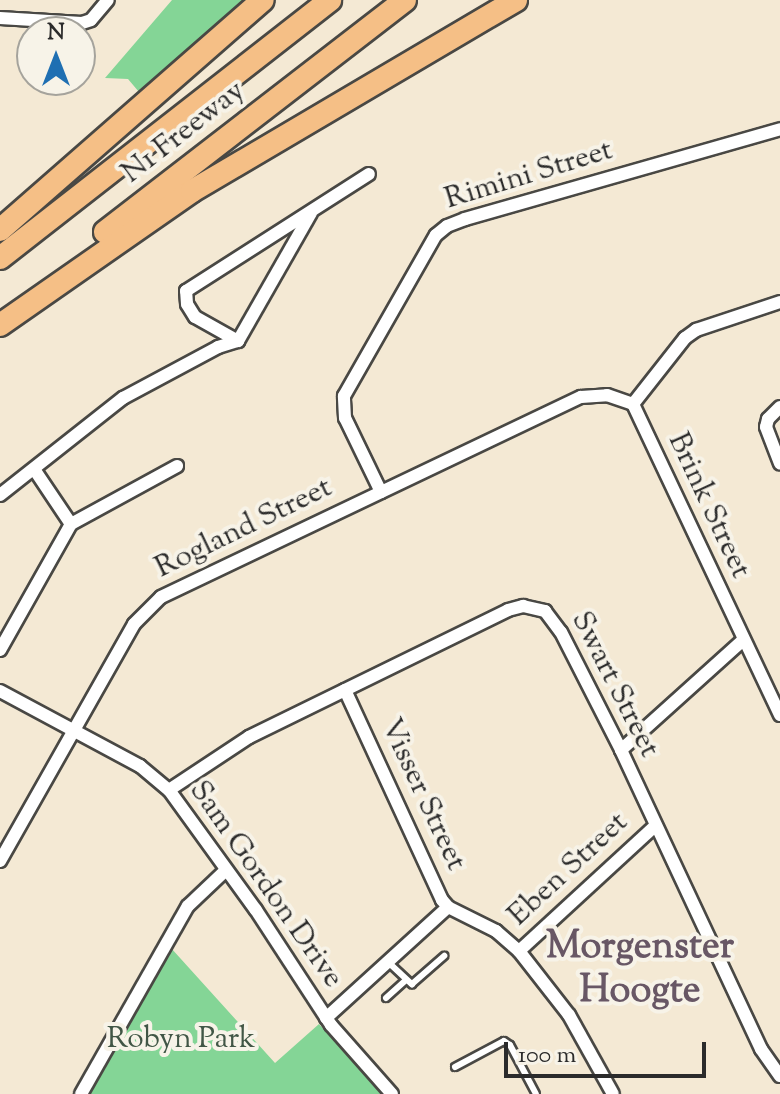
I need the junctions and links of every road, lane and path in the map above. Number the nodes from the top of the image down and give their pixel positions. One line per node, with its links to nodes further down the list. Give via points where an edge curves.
1 (108, 0): 6 (street, via 82,23)
2 (263, 0): 10 (highway)
3 (330, 0): 11 (highway, N1 Freeway)
4 (405, 0): 13 (highway, N1 Freeway)
5 (516, 0): 14 (highway, via 192,191)
6 (0, 18)
7 (780, 129): 21 (street, Rimini Street, via 465,219 436,235 344,396 345,418)
8 (369, 174): 9 (street)
9 (311, 213): 15 (street); 15 (street, via 186,291 195,317)
10 (0, 230)
11 (0, 258)
12 (780, 302): 16 (street, via 696,330)
13 (0, 314)
14 (0, 325)
15 (238, 341): 20 (street, via 123,398)
16 (633, 404): 21 (street, Rogland Street, via 607,395 581,397); 24 (street, Brink Street)
17 (780, 407): 18 (street, via 766,427)
18 (780, 463)
19 (177, 466): 23 (street)
20 (34, 469): 22 (street); 23 (street)
21 (381, 492): 29 (street, Rogland Street, via 152,604 134,624)
22 (0, 495)
23 (71, 524): 25 (street)
24 (743, 640): 28 (street, Brink Street); 30 (street)
25 (0, 650)
26 (345, 690): 30 (street, Swart Street, via 508,610 534,606 554,620); 31 (street, Swart Street, via 249,737); 35 (street, Visser Street)
27 (0, 691): 29 (street, Sam Gordon Drive)
28 (780, 715)
29 (73, 731): 31 (street, Sam Gordon Drive, via 140,766); 33 (street, Rogland Street)
30 (621, 750): 32 (street, Swart Street)
31 (169, 790): 34 (street, Sam Gordon Drive)
32 (654, 827): 36 (street, Eben Street); 43 (street, Swart Street, via 761,1049)
33 (0, 861)
34 (226, 870): 41 (street, Sam Gordon Drive); 45 (street, via 188,906)
35 (448, 907): 36 (street, Visser Street, via 473,916); 38 (street)
36 (519, 951): 47 (street, Visser Street, via 569,1015)
37 (444, 956): 39 (lane, via 415,983)
38 (387, 962): 39 (lane); 41 (street)
39 (405, 981): 40 (lane)
40 (386, 998)
41 (326, 1018): 46 (street, Sam Gordon Drive)
42 (455, 1067): 44 (lane, via 504,1041)
43 (780, 1076)
44 (533, 1093)
45 (81, 1094)
46 (392, 1094)
47 (613, 1094)

